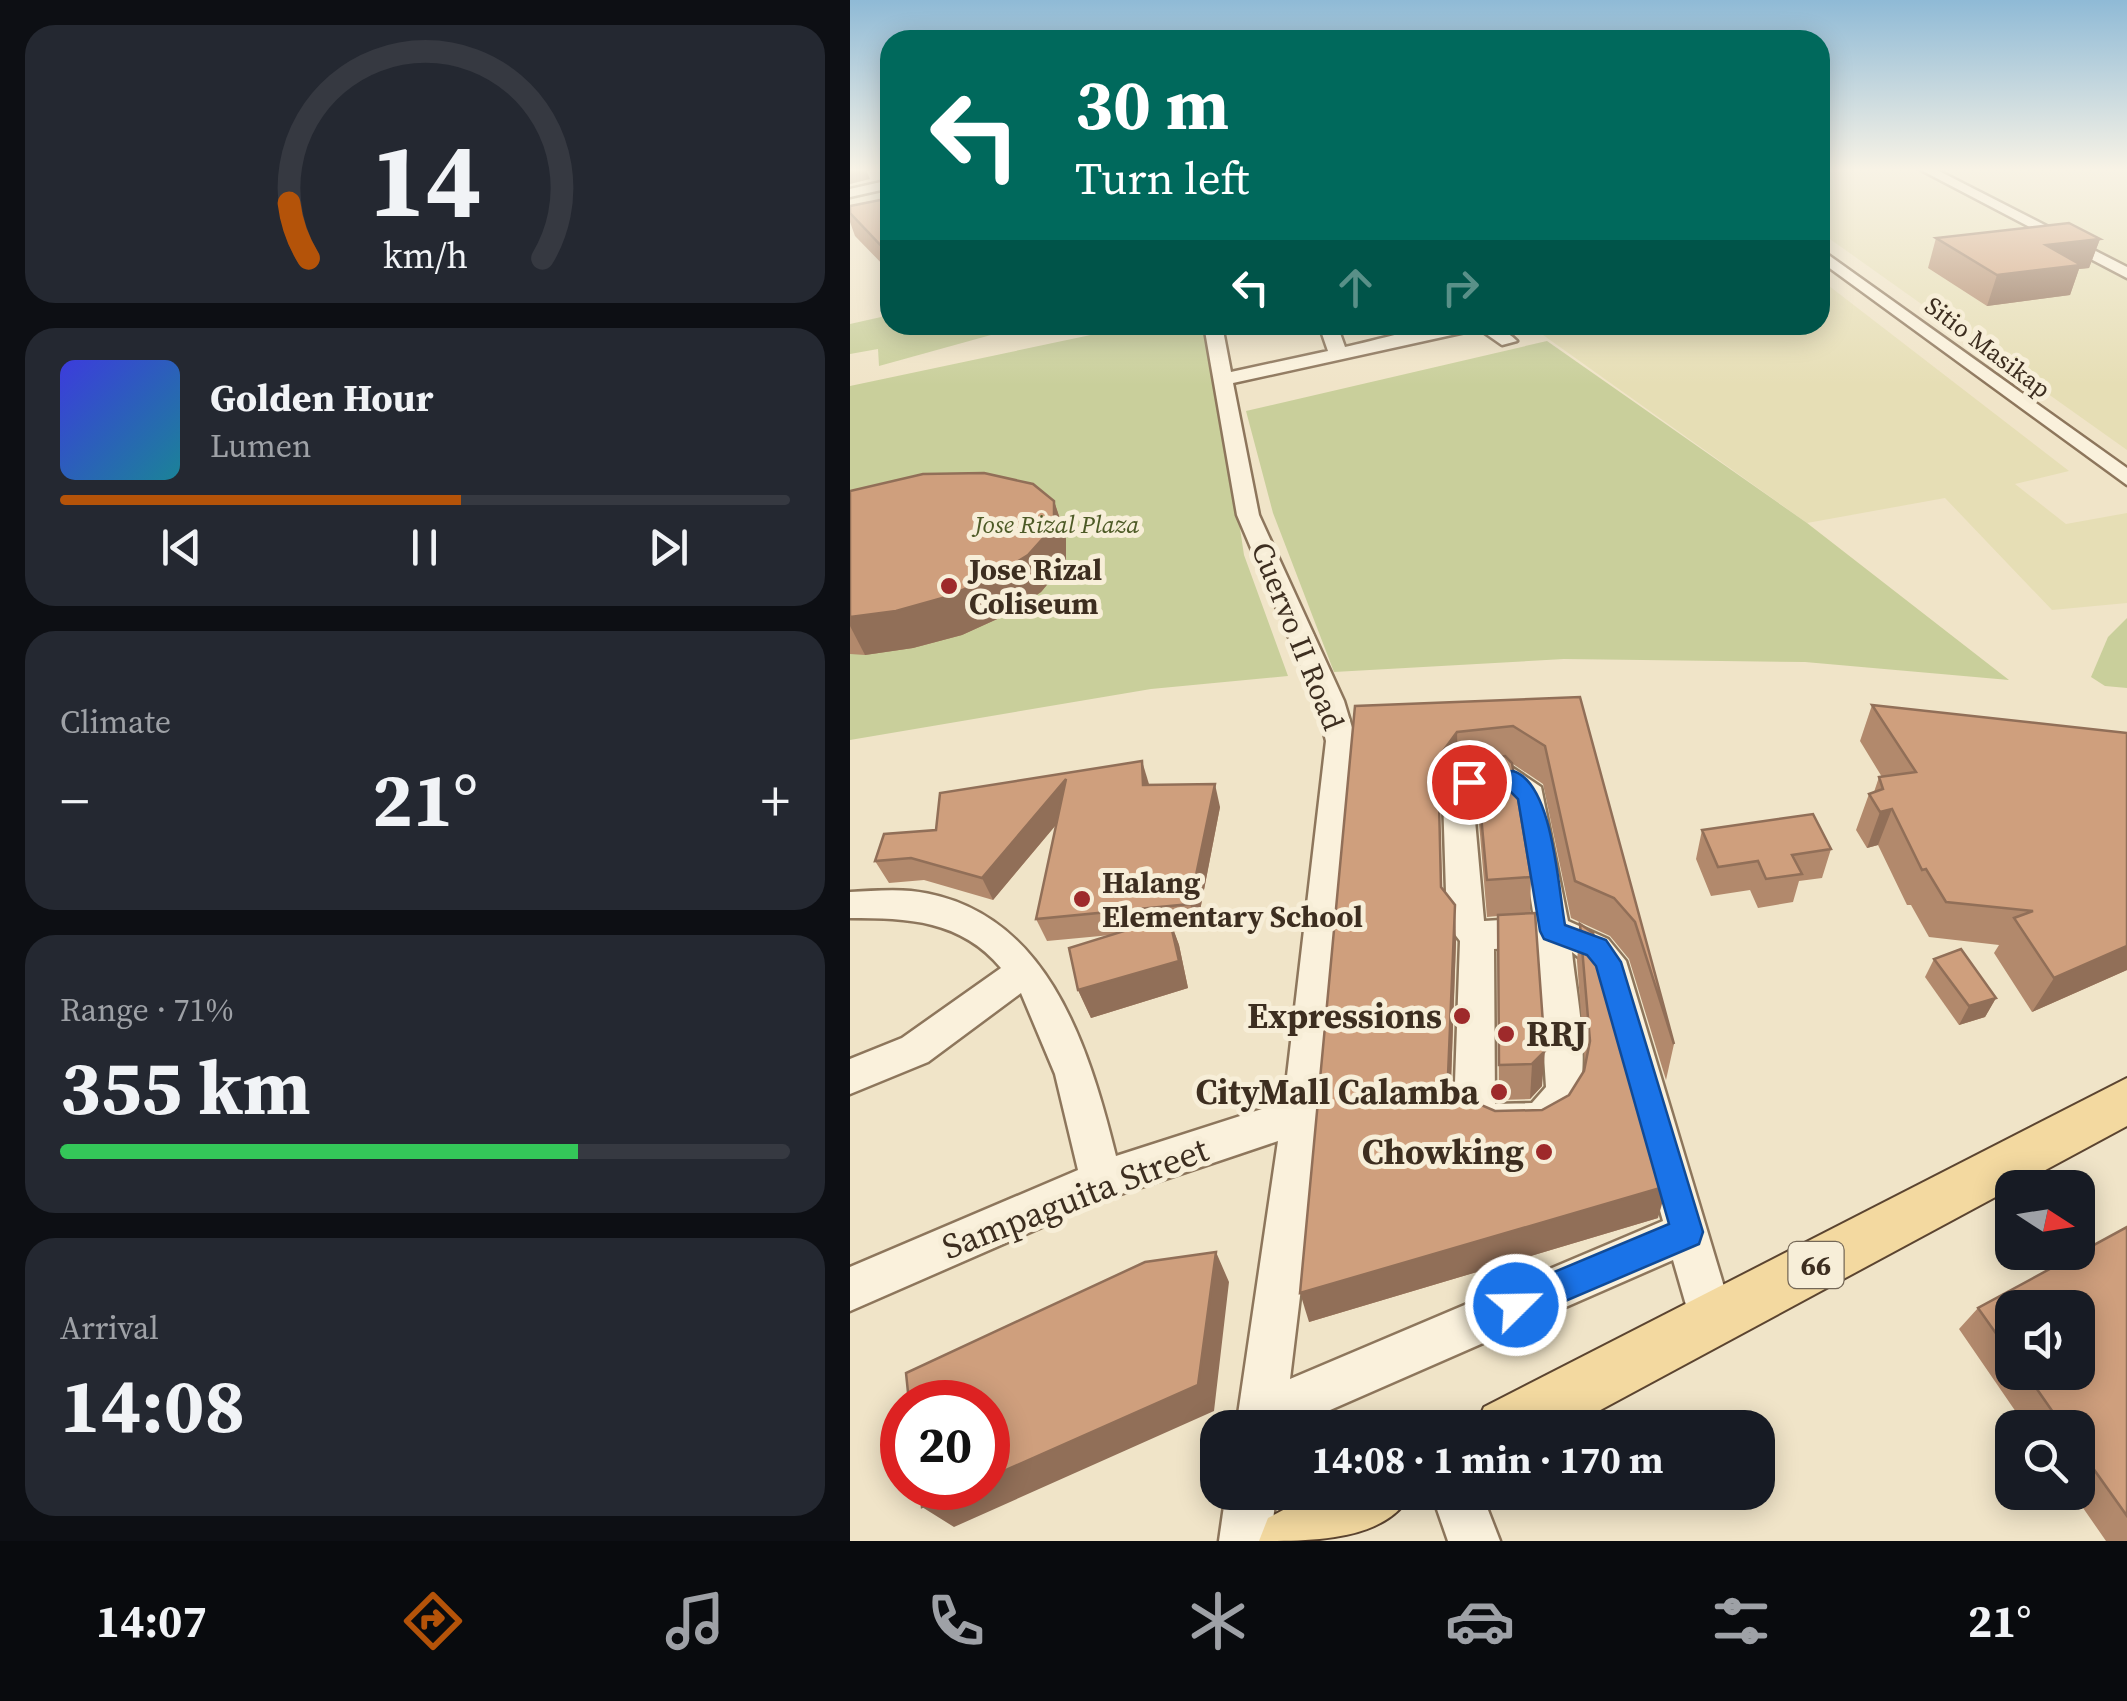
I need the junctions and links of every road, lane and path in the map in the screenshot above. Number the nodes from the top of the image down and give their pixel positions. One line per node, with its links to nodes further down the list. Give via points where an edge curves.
1 (2067, 242): 3 (street)
2 (1830, 261): 11 (street, Sitio Masikap)
3 (2127, 273)
4 (1216, 335): 10 (street, Cuervo II Road)
5 (1332, 335): 9 (street)
6 (1430, 335): 9 (street)
7 (1499, 335): 8 (street)
8 (1508, 341)
9 (1339, 355): 10 (street)
10 (1225, 379): 18 (street, Cuervo II Road, via 1248,514 1341,741)
11 (2127, 478)
12 (850, 905): 15 (street, via 949,911 977,923)
13 (1553, 931): 14 (street); 14 (street, via 1530,796 1513,779 1469,782 1458,796 1464,924); 14 (street, via 1564,1087 1556,1108 1536,1122 1490,1122 1474,1111); 20 (street, via 1596,948 1608,962)
14 (1477, 936)
15 (1025, 970): 16 (street, via 914,1050); 19 (street, via 1048,1003 1066,1049)
16 (850, 1077)
17 (2127, 1101): 22 (main road, 66)
18 (1302, 1115): 19 (street, Sampaguita Street); 23 (street, Cuervo II Road)
19 (1101, 1181): 21 (street, Sampaguita Street)
20 (1687, 1232): 22 (street); 24 (street)
21 (850, 1288)
22 (1712, 1320): 25 (main road, 66)
23 (1262, 1410)
24 (1286, 1410)
25 (1539, 1410)
26 (1248, 1510): 29 (street)
27 (1348, 1510): 30 (main road)
28 (1463, 1510): 31 (street)
29 (1244, 1541)
30 (1291, 1541)
31 (1474, 1541)

